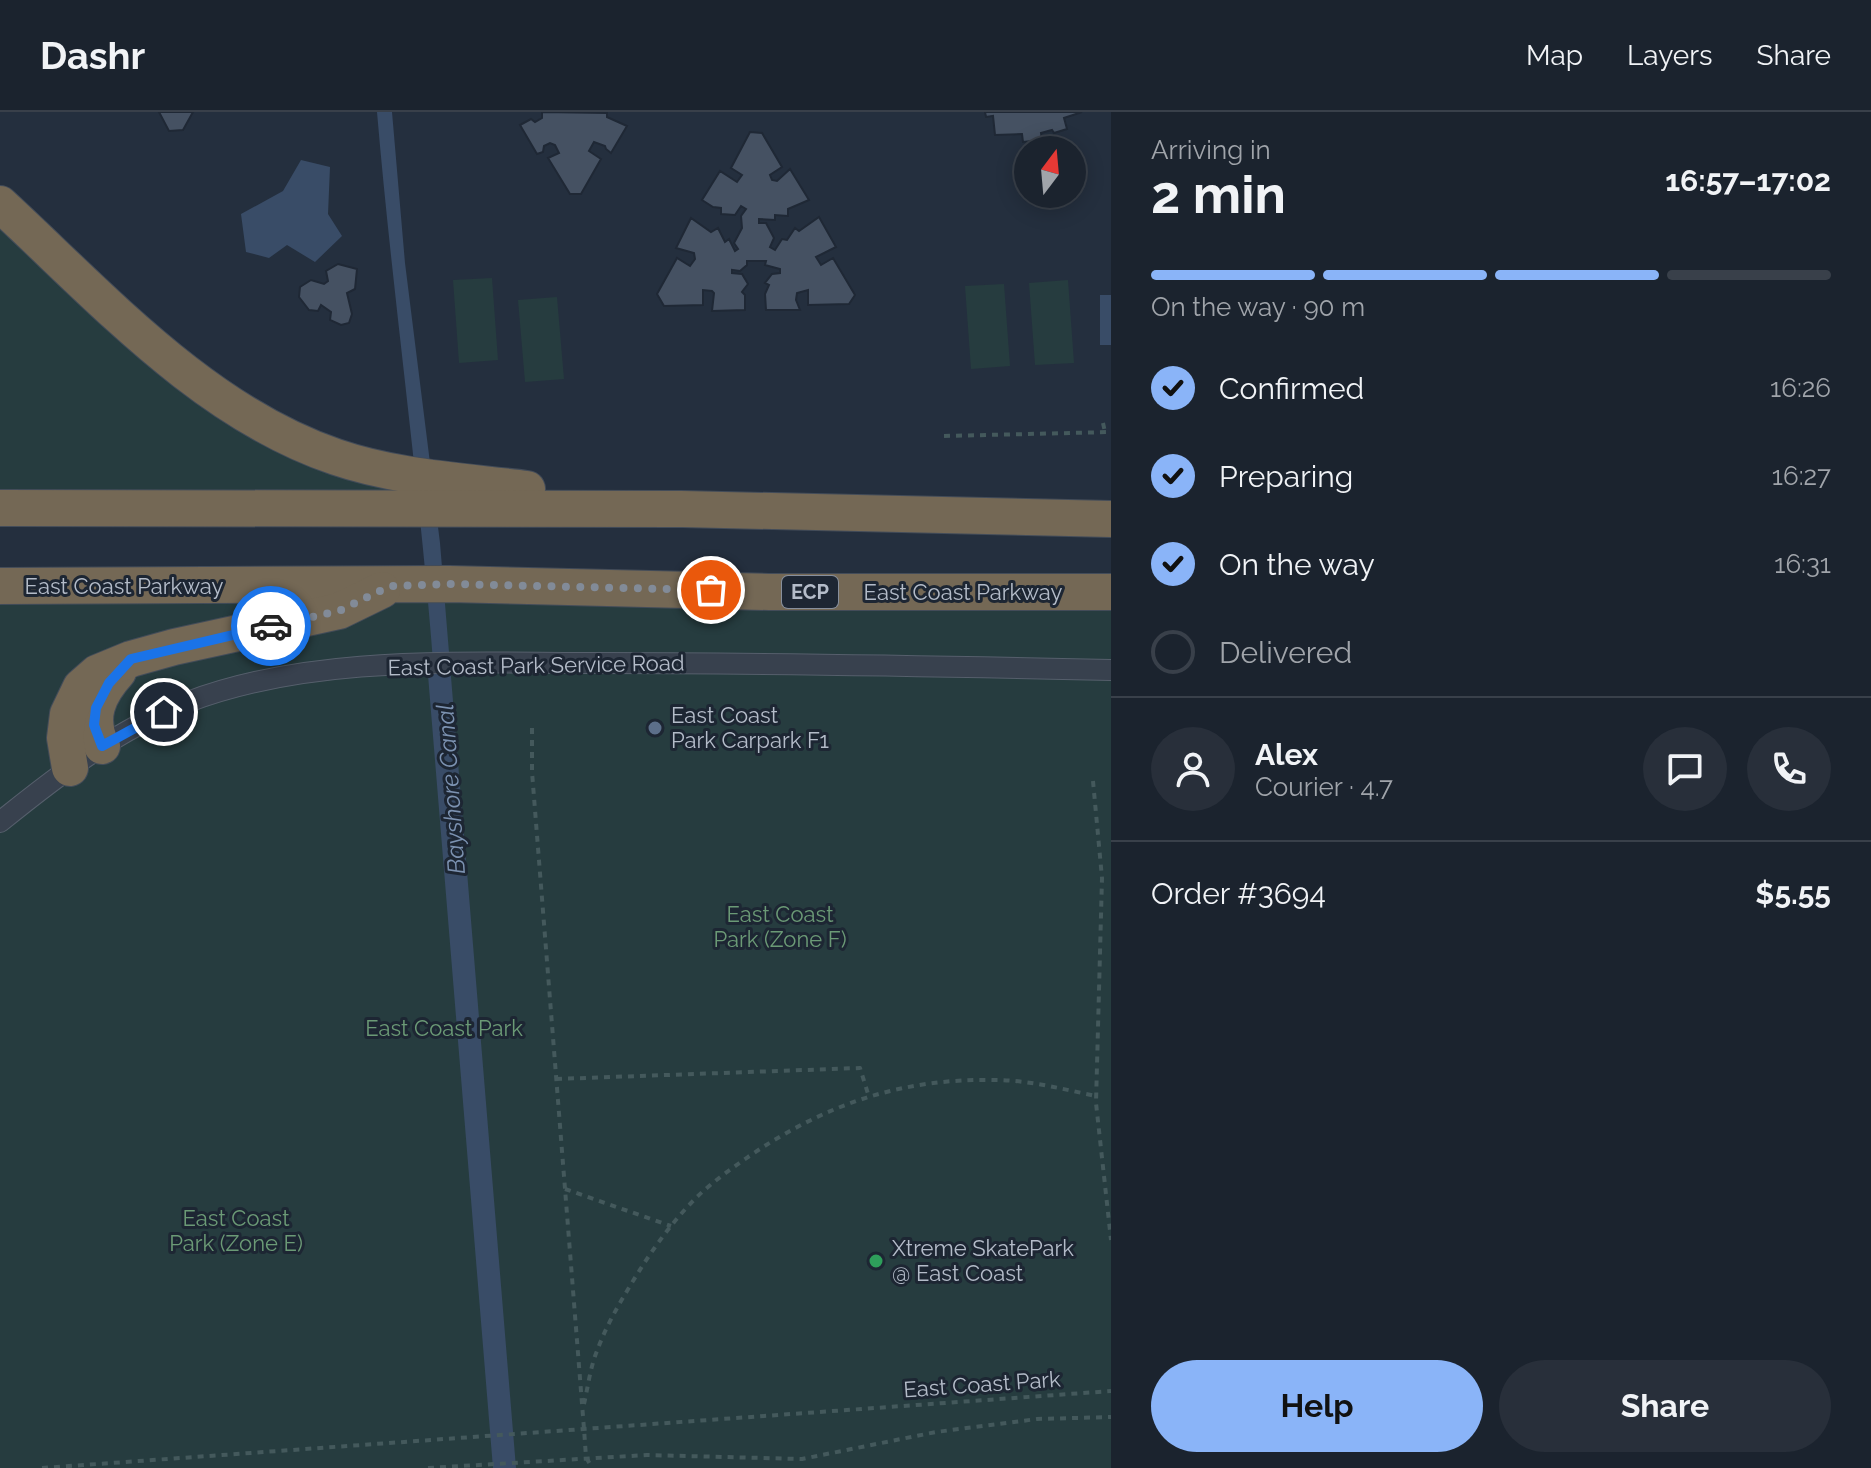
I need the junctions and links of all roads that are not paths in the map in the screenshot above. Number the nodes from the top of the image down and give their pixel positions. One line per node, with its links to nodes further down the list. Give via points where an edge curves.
1 (0, 204): 2 (highway, via 161,352 226,402 282,434)
2 (426, 492): 3 (highway); 4 (highway, via 682,509)
3 (0, 508)
4 (1111, 519)
5 (421, 585): 6 (highway, East Coast Parkway / ECP); 7 (highway, East Coast Parkway / ECP); 8 (highway, via 339,611)
6 (0, 586)
7 (1111, 592)
8 (131, 659): 10 (highway, via 96,708 94,725); 11 (highway, via 81,687 65,730)
9 (1111, 670): 10 (street, East Coast Park Service Road, via 456,663 328,671 247,684 190,701)
10 (102, 746): 11 (street, East Coast Park Service Road)
11 (70, 768): 12 (street, East Coast Park Service Road)
12 (0, 822)

